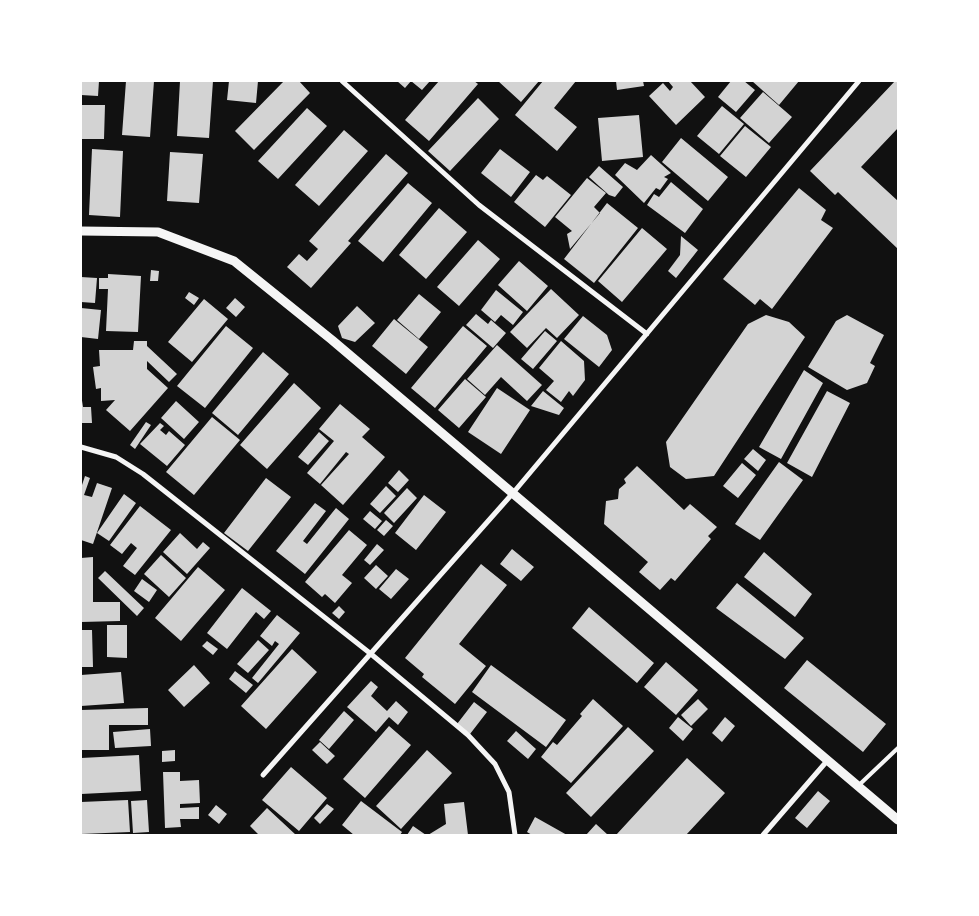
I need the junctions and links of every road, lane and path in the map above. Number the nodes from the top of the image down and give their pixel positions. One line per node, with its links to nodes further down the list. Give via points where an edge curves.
1 (342, 81): 4 (street, via 479,204)
2 (860, 81): 4 (street)
3 (81, 231): 6 (street, via 158,232 234,261)
4 (647, 334): 6 (street)
5 (81, 447): 7 (street, via 116,457 143,474)
6 (513, 493): 7 (street); 9 (street)
7 (371, 654): 10 (street); 13 (street, via 468,736 495,764 509,792)
8 (898, 748): 11 (lane)
9 (827, 762): 11 (street); 14 (street)
10 (263, 775)
11 (857, 787): 12 (street)
12 (898, 820)
13 (515, 835)
14 (763, 835)

